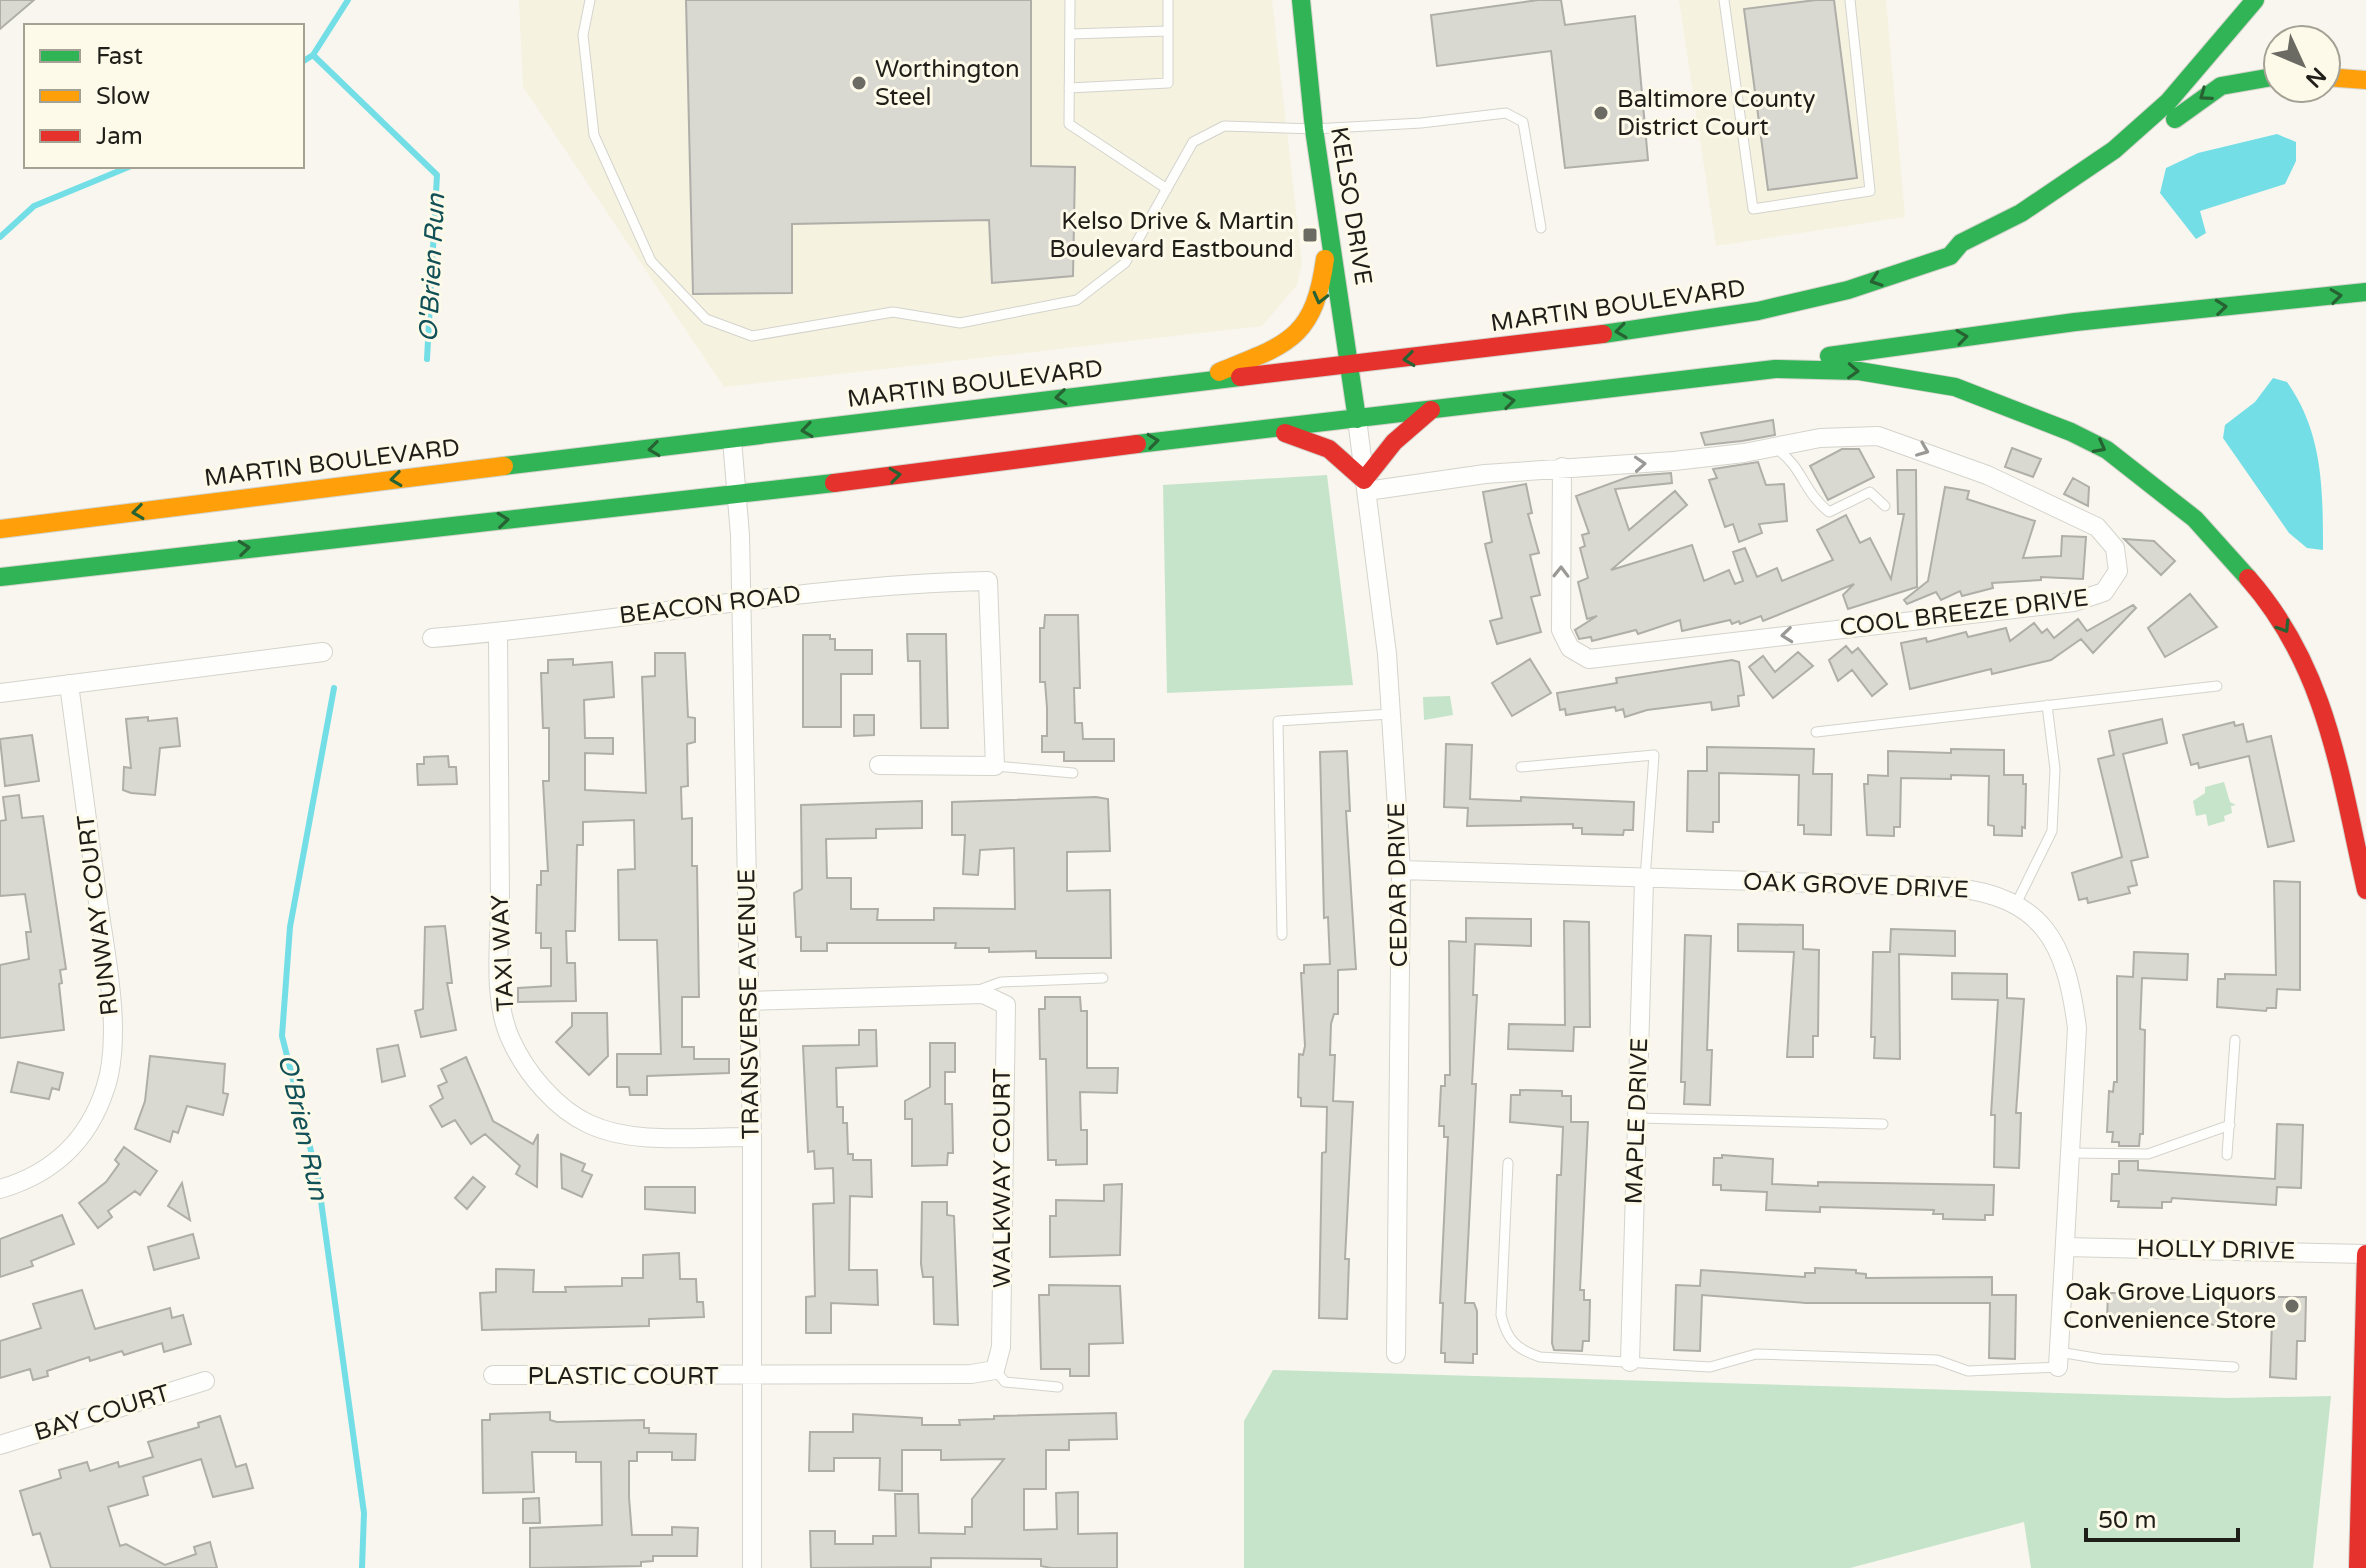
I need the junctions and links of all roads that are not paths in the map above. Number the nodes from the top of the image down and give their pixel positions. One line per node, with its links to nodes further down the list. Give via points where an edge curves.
1 (590, 0): 15 (lane, via 583,35 594,135 651,261 706,319 752,336 893,312 960,323 1077,300 1125,263)
2 (1070, 0): 9 (lane)
3 (1168, 0): 8 (lane)
4 (1301, 0): 14 (main road, KELSO DRIVE)
5 (1724, 0): 6 (lane, via 1753,209 1870,191)
6 (1850, 0)
7 (2255, 0): 18 (main road, via 2168,102 2114,150 2021,213 1961,243)
8 (1168, 31): 9 (lane); 13 (lane, via 1168,83)
9 (1070, 34): 13 (lane)
10 (2262, 77): 18 (main road, one-way to 18, via 2221,84 2080,191 2034,219)
11 (2342, 78): 12 (main road)
12 (2366, 80)
13 (1069, 88): 15 (lane, via 1069,124)
14 (1314, 129): 15 (lane, via 1224,126 1193,142); 16 (main road, KELSO DRIVE); 17 (lane, via 1506,113 1523,122)
15 (1167, 189)
16 (1329, 221): 20 (main road, KELSO DRIVE); 22 (main road, one-way to 22, via 1322,295 1307,326 1276,348)
17 (1541, 228)
18 (1950, 256): 20 (main road, MARTIN BOULEVARD, one-way to 20, via 1848,290 1758,311)
19 (2366, 292): 21 (main road, one-way to 19, via 1815,358 2075,322)
20 (1350, 366): 22 (main road, MARTIN BOULEVARD); 24 (main road, KELSO DRIVE)
21 (1775, 369): 23 (main road, one-way to 21); 50 (main road, one-way to 50, via 1859,371 1955,387 2107,450 2195,519 2266,599 2306,664 2322,702)
22 (1194, 382): 26 (main road, MARTIN BOULEVARD, one-way to 26)
23 (1431, 410): 24 (main road); 29 (main road, via 1376,459)
24 (1357, 419): 25 (main road); 29 (street, CEDAR DRIVE)
25 (1264, 430): 29 (main road, via 1300,435 1333,449); 30 (main road, one-way to 25)
26 (732, 440): 30 (street, TRANSVERSE AVENUE); 32 (main road, MARTIN BOULEVARD, one-way to 32)
27 (1774, 447): 28 (street, COOL BREEZE DRIVE, one-way to 27, via 1674,461); 28 (street, COOL BREEZE DRIVE, one-way to 28, via 1855,434 1898,440 2097,527 2115,548 2118,571 2104,592 2074,602 1589,659 1570,648 1561,630); 31 (lane, via 1794,462 1810,497 1829,512 1870,492)
28 (1562, 467): 29 (street, COOL BREEZE DRIVE)
29 (1366, 486): 42 (street, CEDAR DRIVE)
30 (736, 496): 33 (main road, one-way to 30); 34 (street, TRANSVERSE AVENUE)
31 (1885, 506)
32 (0, 529)
33 (0, 577)
34 (740, 599): 35 (street, BEACON ROAD); 45 (street, BEACON ROAD, via 988,581); 55 (street, TRANSVERSE AVENUE)
35 (498, 633): 36 (street, BEACON ROAD); 60 (street, TAXI WAY, via 500,954 502,1007 510,1039 550,1095 603,1130)
36 (432, 638)
37 (323, 652): 38 (street)
38 (69, 684): 40 (street); 64 (street, RUNWAY COURT, via 107,960 107,1086 93,1119 64,1157 19,1184)
39 (2217, 686): 41 (lane)
40 (0, 693)
41 (2047, 705): 43 (lane); 51 (lane, via 2055,769 2052,831)
42 (1390, 714): 48 (street, CEDAR DRIVE); 52 (lane, via 1278,721)
43 (1816, 732)
44 (879, 765): 45 (street)
45 (995, 766): 47 (lane)
46 (1521, 767): 49 (lane, via 1654,755)
47 (1073, 773)
48 (1401, 870): 49 (street, OAK GROVE DRIVE); 67 (street, CEDAR DRIVE)
49 (1644, 880): 51 (street, OAK GROVE DRIVE, via 1951,887 2002,896); 57 (street, MAPLE DRIVE)
50 (2366, 890)
51 (2016, 904): 61 (street, OAK GROVE DRIVE, via 2050,936 2072,988 2077,1028)
52 (1282, 935)
53 (1103, 978): 54 (lane, via 1001,982)
54 (964, 995): 55 (street, WALKWAY COURT); 71 (street, WALKWAY COURT, via 983,994 1006,1005 1001,1347)
55 (748, 1001): 60 (street, TRANSVERSE AVENUE)
56 (2235, 1040): 59 (lane)
57 (1638, 1118): 58 (lane); 69 (street, MAPLE DRIVE)
58 (1883, 1124)
59 (2230, 1125): 61 (lane, via 2148,1154); 62 (lane)
60 (752, 1137): 73 (street, TRANSVERSE AVENUE)
61 (2071, 1153): 65 (street, OAK GROVE DRIVE)
62 (2227, 1155)
63 (1508, 1163): 69 (lane, via 1501,1315 1506,1334 1519,1350 1540,1357)
64 (0, 1189)
65 (2065, 1247): 66 (street, HOLLY DRIVE); 68 (street, OAK GROVE DRIVE)
66 (2366, 1254): 78 (main road)
67 (1396, 1354)
68 (2058, 1360): 69 (lane, via 1968,1371 1937,1360 1756,1354 1710,1367); 70 (lane)
69 (1630, 1362)
70 (2234, 1367)
71 (995, 1370): 73 (street); 75 (lane, via 1005,1382)
72 (493, 1375): 73 (street, PLASTIC COURT)
73 (754, 1376): 77 (street, TRANSVERSE AVENUE)
74 (205, 1381): 76 (street, BAY COURT)
75 (1058, 1387)
76 (0, 1445)
77 (752, 1568)
78 (2358, 1568)

